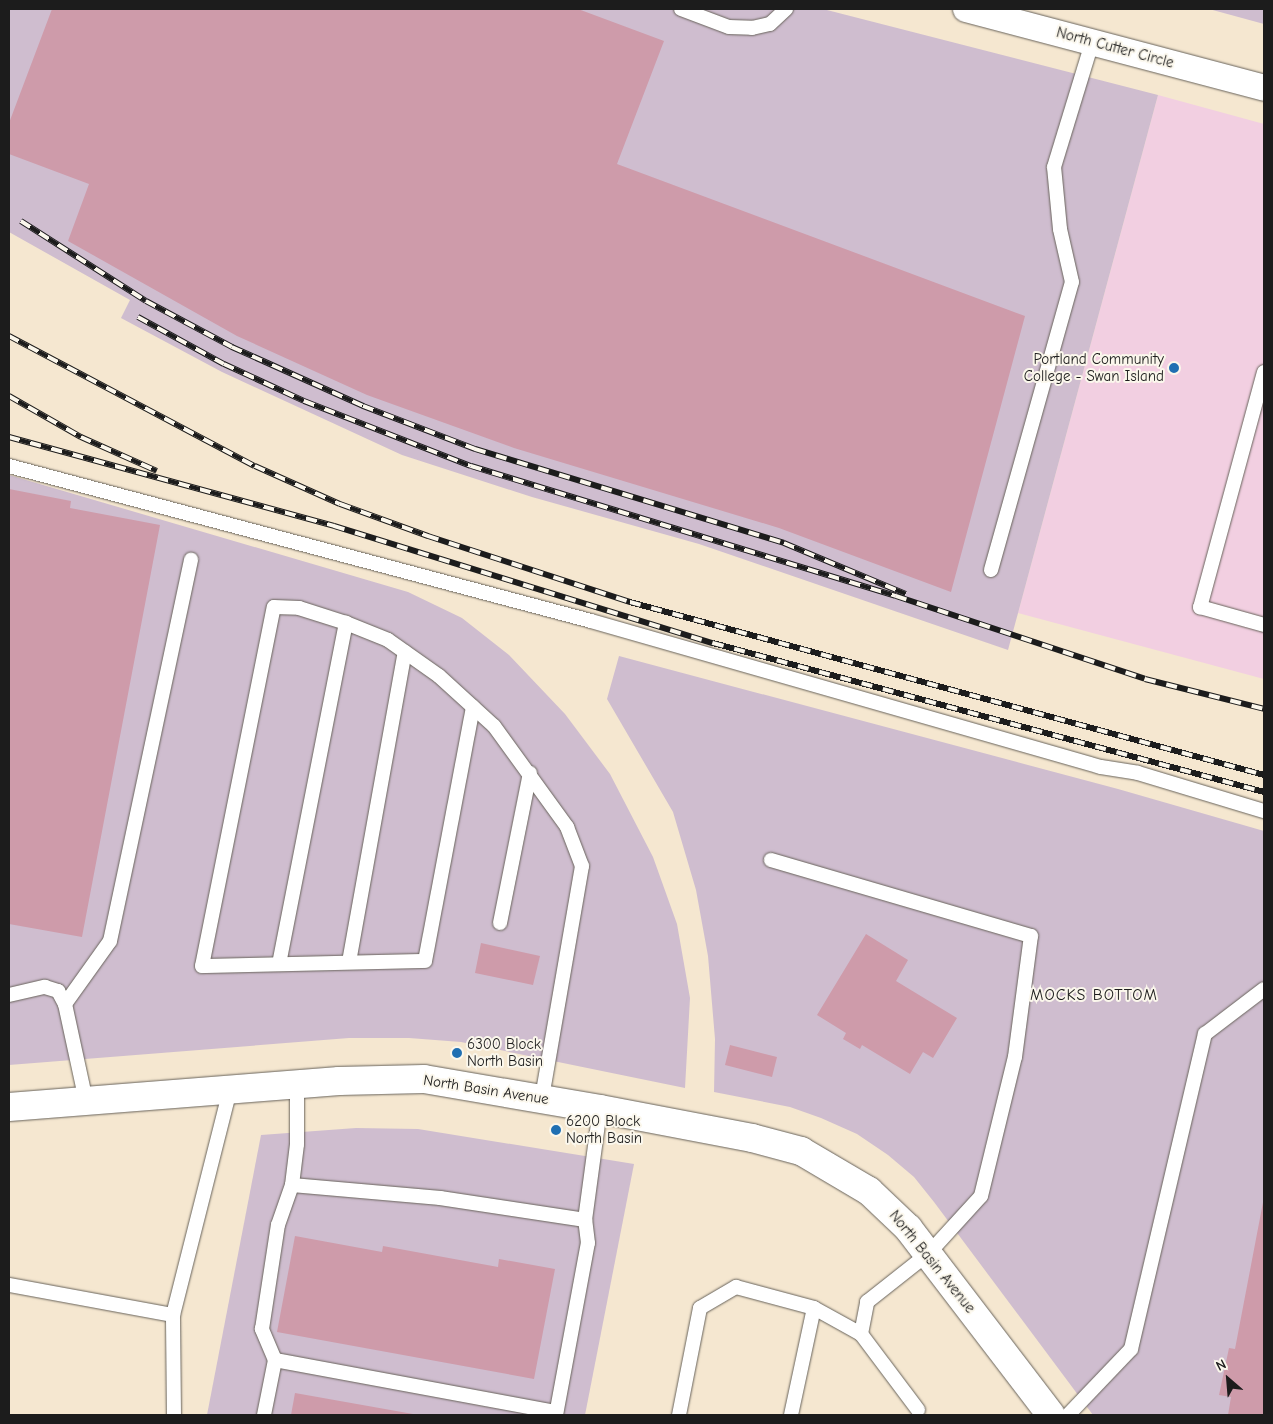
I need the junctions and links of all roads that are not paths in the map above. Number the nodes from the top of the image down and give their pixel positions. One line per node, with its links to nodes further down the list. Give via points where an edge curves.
1 (681, 9): 2 (lane, via 728,27 752,28 770,24)
2 (786, 9)
3 (970, 9): 4 (street, North Cutter Circle)
4 (1092, 42): 5 (street, North Cutter Circle); 9 (lane, via 1054,168 1060,229 1072,282)
5 (1264, 88)
6 (1264, 372): 11 (lane, via 1200,607)
7 (9, 466): 15 (lane, via 591,621 1101,767 1138,773)
8 (191, 558): 22 (lane, via 110,941)
9 (991, 570)
10 (346, 623): 12 (lane, via 388,640); 19 (lane); 19 (lane, via 299,608 274,607 202,966)
11 (1264, 625)
12 (405, 652): 13 (lane, via 439,676); 18 (lane)
13 (473, 707): 14 (lane, via 494,726); 18 (lane, via 425,961)
14 (530, 773): 17 (lane); 25 (lane, via 567,827 582,866)
15 (1264, 812)
16 (771, 860): 31 (lane, via 1031,936 1015,1057 982,1196)
17 (500, 923)
18 (349, 962): 19 (lane)
19 (279, 964)
20 (1264, 989): 44 (lane, via 1205,1034 1131,1349)
21 (9, 995): 22 (lane, via 45,987 58,991)
22 (64, 1004): 26 (lane)
23 (297, 1085): 24 (street, North Basin Avenue); 25 (street, North Basin Avenue, via 424,1080); 29 (lane, via 297,1144)
24 (230, 1090): 26 (street, North Basin Avenue); 34 (lane)
25 (542, 1098): 28 (street, North Basin Avenue)
26 (86, 1101): 27 (street, North Basin Avenue)
27 (9, 1107)
28 (600, 1109): 30 (lane); 31 (street, North Basin Avenue, via 752,1138 801,1151 869,1191)
29 (292, 1185): 30 (lane, via 440,1198); 36 (lane, via 278,1225 262,1329)
30 (584, 1220): 37 (lane, via 588,1243)
31 (929, 1253): 35 (lane, via 867,1302); 43 (street, North Basin Avenue)
32 (9, 1285): 34 (lane)
33 (814, 1308): 35 (lane); 41 (lane, via 736,1287 700,1308); 42 (lane)
34 (173, 1315): 39 (lane)
35 (861, 1334): 38 (lane)
36 (275, 1360): 37 (lane); 40 (lane)
37 (556, 1414)
38 (919, 1414)
39 (174, 1415)
40 (264, 1415)
41 (679, 1415)
42 (791, 1415)
43 (1051, 1415)
44 (1068, 1415)

